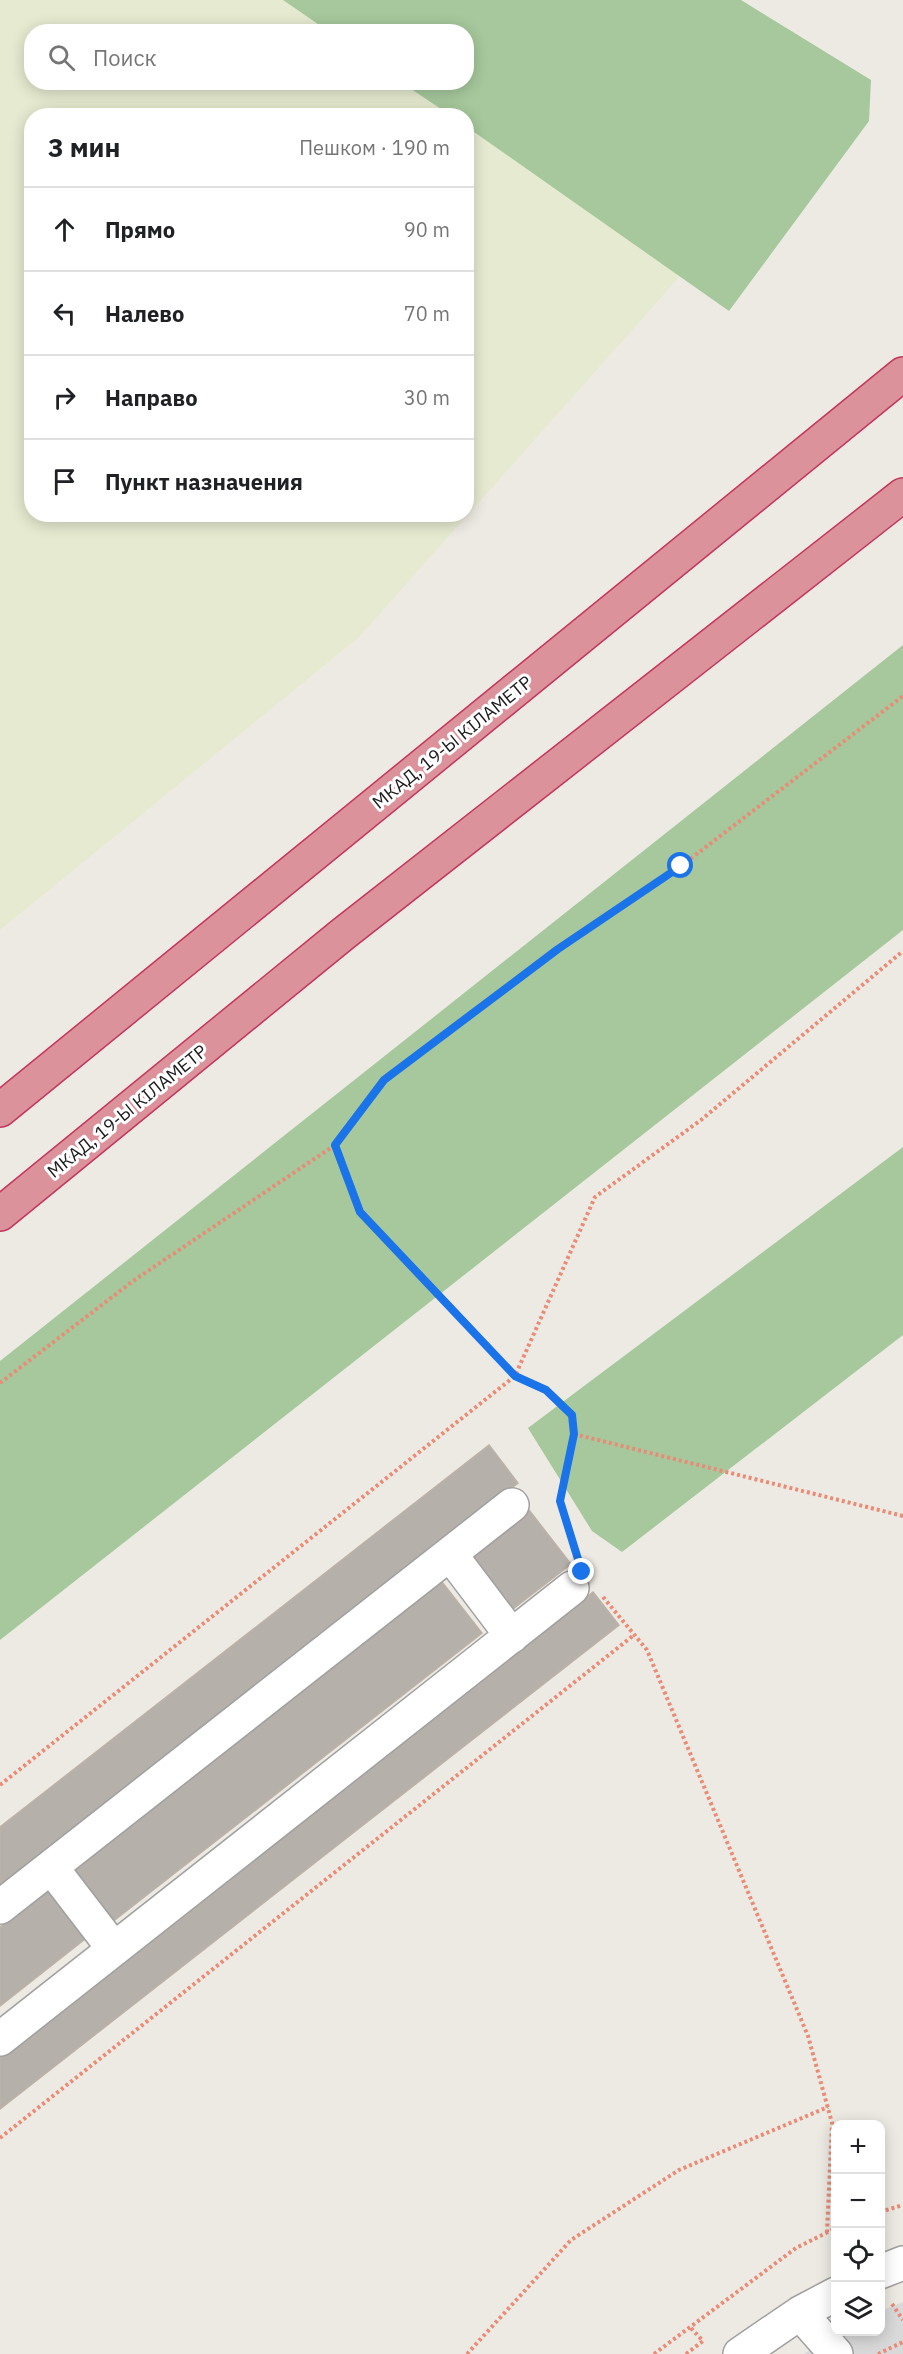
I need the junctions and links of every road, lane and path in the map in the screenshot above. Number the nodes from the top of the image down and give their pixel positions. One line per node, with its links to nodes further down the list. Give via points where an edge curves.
1 (903, 374): 5 (highway, МКАД, 19-Ы КІЛАМЕТР)
2 (903, 495): 7 (highway, МКАД, 19-Ы КІЛАМЕТР, via 343,934)
3 (903, 696): 6 (path, via 681,866 558,949 384,1080)
4 (903, 951): 8 (path, via 701,1120 595,1197)
5 (0, 1110)
6 (335, 1145): 8 (path, via 360,1212); 9 (path, via 133,1281)
7 (0, 1214)
8 (515, 1376): 10 (path, via 546,1390 572,1415); 17 (path)
9 (0, 1383)
10 (574, 1434): 12 (path); 14 (path, via 560,1501)
11 (512, 1505): 13 (street)
12 (903, 1516)
13 (450, 1554): 16 (street); 18 (street)
14 (583, 1580): 15 (path); 16 (street)
15 (634, 1635): 22 (path, via 646,1650 674,1710 808,2036); 23 (path)
16 (512, 1636): 20 (street)
17 (0, 1785)
18 (51, 1868): 19 (street); 20 (street)
19 (0, 1907)
20 (114, 1949): 21 (street)
21 (0, 2039)
22 (828, 2107): 27 (path, via 832,2123); 34 (path, via 679,2170 572,2240)
23 (0, 2138)
24 (903, 2205): 25 (path)
25 (885, 2210)
26 (831, 2230): 27 (path)
27 (827, 2232): 32 (path, via 796,2248)
28 (903, 2263): 29 (street)
29 (885, 2270)
30 (831, 2297): 31 (street)
31 (800, 2313): 37 (street); 38 (street)
32 (689, 2326): 35 (path); 36 (path, via 702,2342)
33 (903, 2342): 39 (path)
34 (467, 2354)
35 (654, 2354)
36 (686, 2354)
37 (740, 2354)
38 (836, 2354)
39 (878, 2354)

